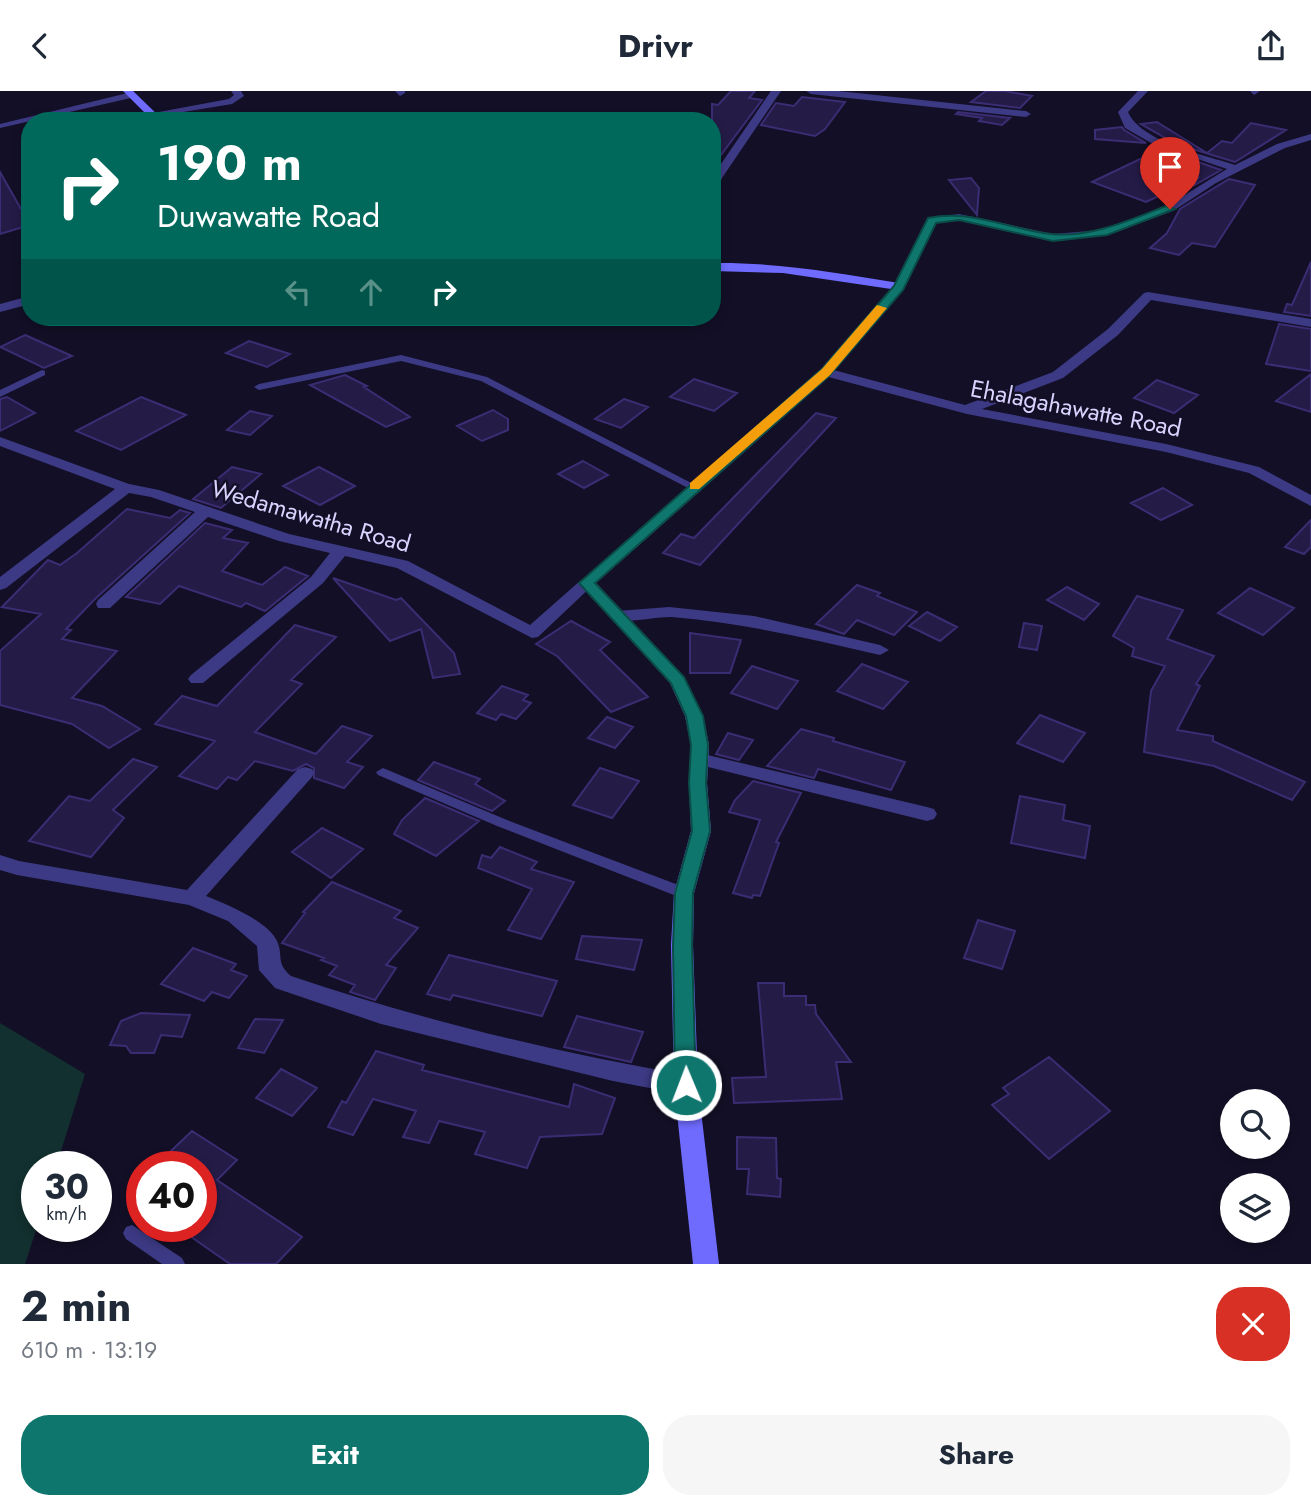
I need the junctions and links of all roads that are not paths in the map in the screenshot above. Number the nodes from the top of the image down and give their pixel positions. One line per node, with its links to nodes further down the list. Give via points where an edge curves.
1 (236, 91): 10 (street, via 239,96 232,101)
2 (776, 91): 16 (street)
3 (811, 91): 7 (street)
4 (1143, 91): 15 (street, via 1123,112 1129,126 1157,142)
5 (130, 93): 8 (street); 9 (street)
6 (954, 93): 7 (street)
7 (937, 106): 11 (street)
8 (57, 112)
9 (151, 112)
10 (180, 112)
11 (1026, 114)
12 (21, 121): 13 (street)
13 (3, 126)
14 (1311, 137): 15 (street)
15 (1236, 169): 18 (street, via 1170,209 1103,233 1053,237 959,217 932,220)
16 (721, 171)
17 (721, 266): 18 (street, via 803,270)
18 (899, 287): 22 (street)
19 (21, 302): 20 (street)
20 (0, 308)
21 (1311, 323): 26 (street, via 1148,296 1113,332 1058,375)
22 (826, 372): 26 (street, Ehalagahawatte Road); 28 (street)
23 (42, 373): 25 (lane)
24 (259, 387): 28 (lane, via 401,358 484,380)
25 (0, 394)
26 (967, 410): 30 (street, Ehalagahawatte Road, via 1166,448 1254,470)
27 (0, 441): 29 (street, Wedamawatha Road)
28 (694, 487): 33 (street)
29 (126, 488): 31 (street, Wedamawatha Road); 34 (street)
30 (1311, 501)
31 (204, 512): 32 (street, Wedamawatha Road, via 285,538); 35 (street)
32 (341, 549): 33 (street, Wedamawatha Road, via 402,564 532,633); 38 (street, via 317,580)
33 (587, 583): 36 (street)
34 (0, 585)
35 (104, 604)
36 (618, 617): 37 (street, via 669,612 754,621); 39 (street, via 678,681 694,716)
37 (880, 650)
38 (197, 679)
39 (699, 759): 42 (street); 44 (street, via 701,831)
40 (383, 772): 44 (lane)
41 (305, 773): 45 (street)
42 (927, 814)
43 (0, 862): 45 (street)
44 (684, 893): 46 (street)
45 (192, 898): 46 (street, via 234,916 267,943 270,970 283,982 382,1015 612,1072)
46 (686, 1085): 49 (street)
47 (145, 1242): 48 (lane)
48 (176, 1264)
49 (706, 1264)

